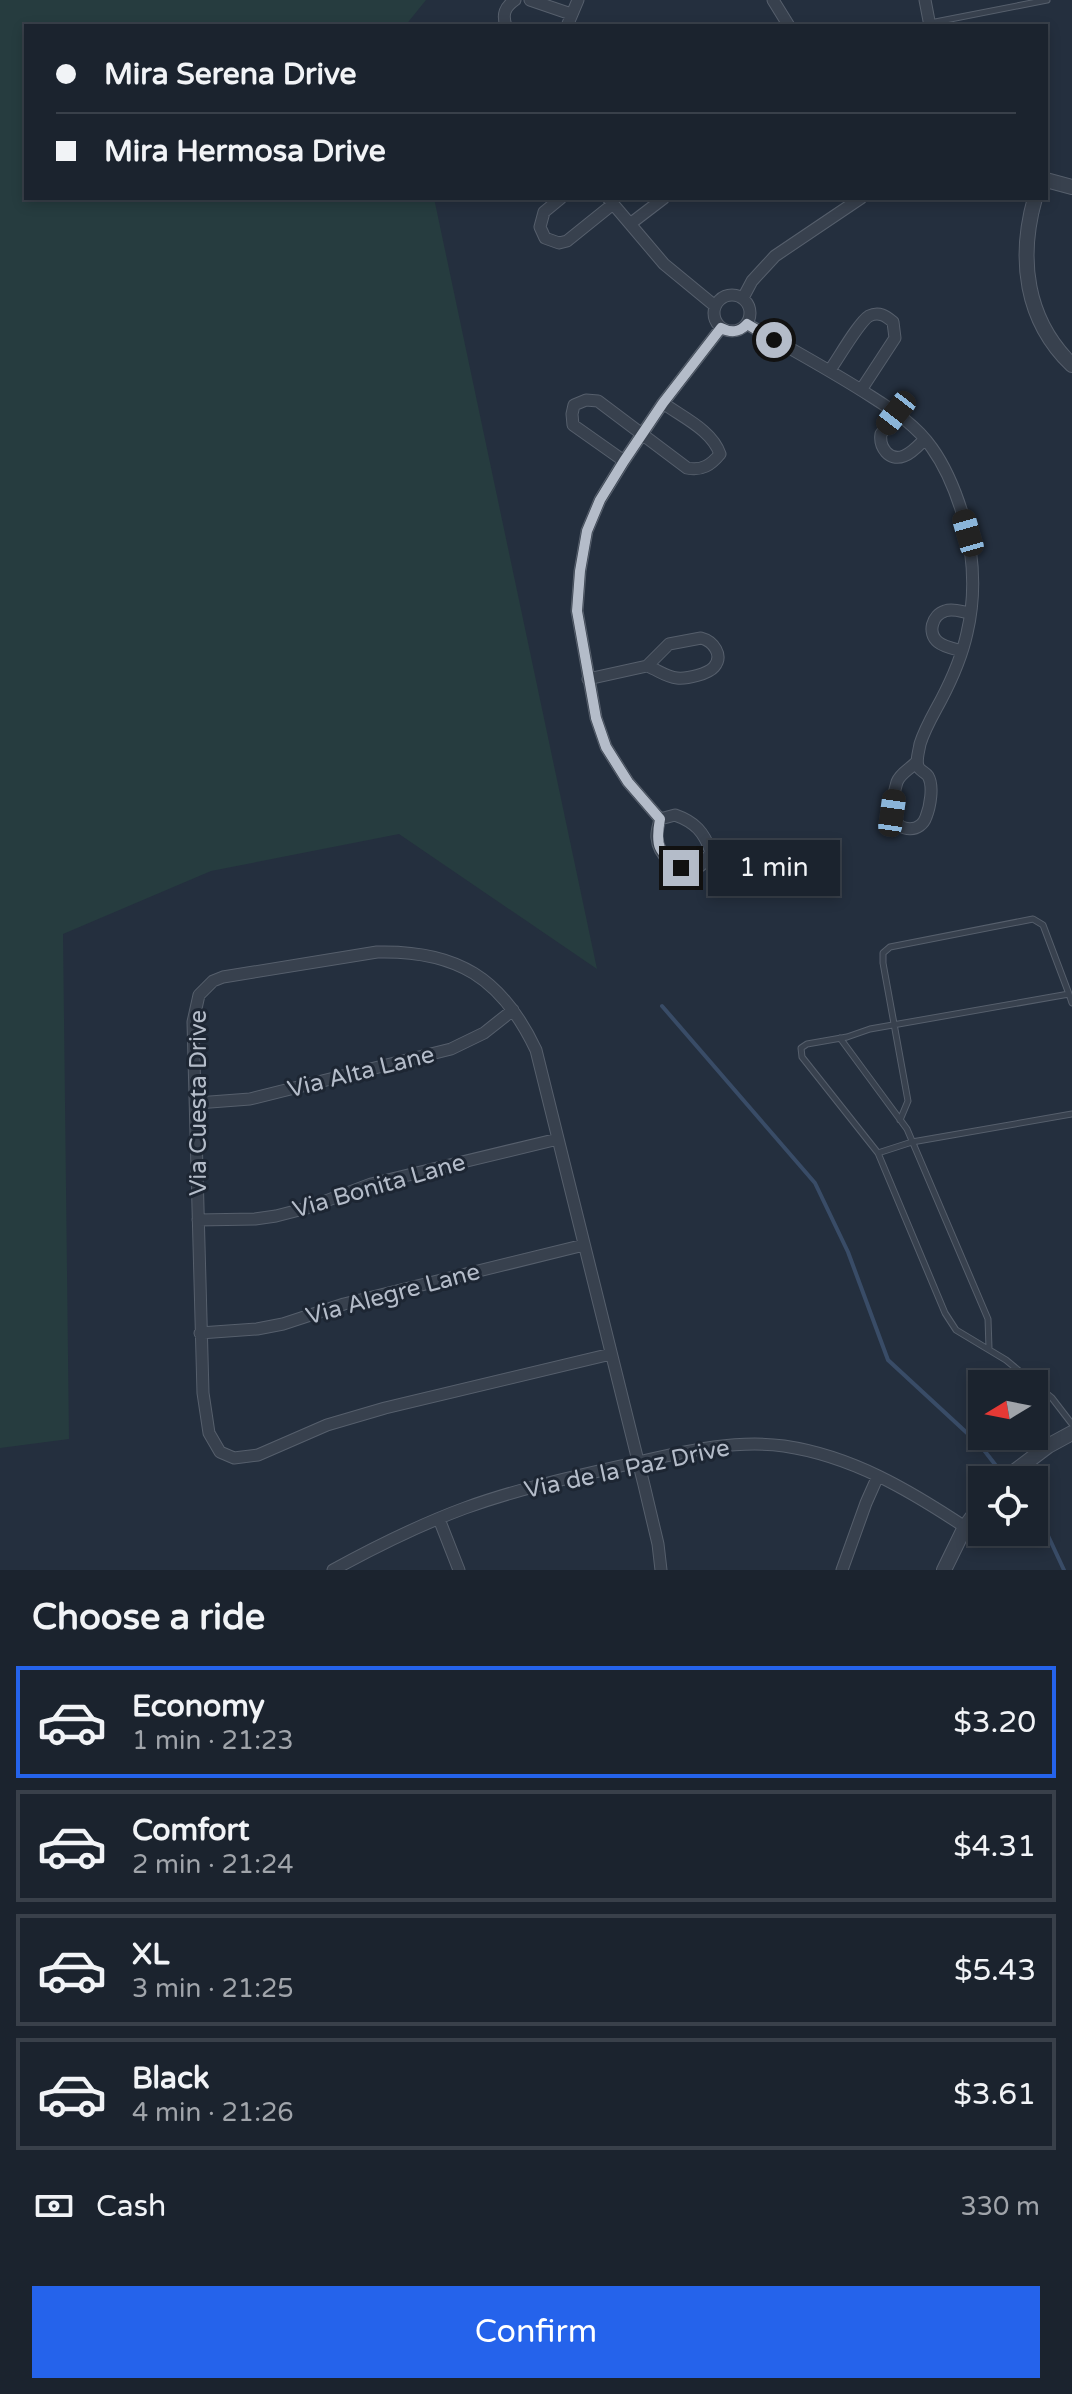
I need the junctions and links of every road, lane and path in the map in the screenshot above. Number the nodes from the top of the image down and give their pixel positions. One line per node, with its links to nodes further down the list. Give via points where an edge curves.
1 (515, 0): 8 (street, via 504,12)
2 (530, 0): 7 (street)
3 (578, 0): 7 (street)
4 (773, 0): 10 (street)
5 (925, 0): 11 (street)
6 (1047, 0): 11 (lane)
7 (571, 14): 9 (street)
8 (506, 24)
9 (568, 24)
10 (788, 24)
11 (929, 24)
12 (1048, 181): 13 (street)
13 (1072, 187)
14 (559, 200): 18 (street, via 541,219 545,238 552,242 567,241)
15 (661, 200): 19 (street)
16 (858, 200): 20 (street, via 775,256)
17 (1034, 200): 24 (street, via 1025,261 1030,289 1041,322)
18 (610, 201): 19 (street)
19 (630, 224): 21 (street, via 664,264)
20 (743, 298): 21 (street, via 730,295); 22 (street, via 750,308)
21 (715, 306): 23 (street)
22 (747, 324): 23 (street, via 733,332); 25 (street)
23 (721, 328): 27 (street)
24 (1072, 365)
25 (830, 370): 26 (street); 26 (street, via 866,318 887,317 895,338)
26 (861, 390): 28 (street)
27 (663, 403): 29 (street); 29 (street, via 710,436 720,454 698,470 687,468)
28 (896, 413): 30 (street); 30 (street, via 881,434 888,454 905,456)
29 (642, 434): 31 (street); 31 (street, via 598,401 574,405 573,425)
30 (925, 439): 32 (street, via 952,484 968,533)
31 (624, 461): 35 (street, via 587,531 580,571 577,611)
32 (970, 613): 33 (street); 33 (street, via 945,611 933,620 935,639)
33 (962, 651): 36 (street, via 928,722)
34 (647, 666): 34 (street, via 673,642 705,639 718,660 712,669 683,678); 35 (street)
35 (588, 679): 37 (street, via 606,747)
36 (917, 761): 36 (street, via 931,786 923,823 907,829 893,817 897,783)
37 (660, 819): 37 (street, via 657,838 663,856 681,868 703,864 711,852 692,821 675,815)
38 (1069, 994): 39 (lane); 41 (lane); 41 (lane, via 1043,925 1033,919 890,947 883,953 883,963)
39 (1072, 1003)
40 (513, 1010): 43 (street, Via Alta Lane, via 484,1033 451,1049 250,1099); 43 (street, Via Cuesta Drive, via 500,993 466,969 403,951 223,977 205,987 195,1008); 46 (street, Via Cuesta Drive, via 536,1050)
41 (894, 1025): 42 (lane); 45 (lane, via 908,1101)
42 (840, 1038): 45 (lane); 48 (lane, via 807,1044 801,1048 802,1057)
43 (197, 1103): 49 (street, Via Cuesta Drive)
44 (1072, 1114): 47 (lane)
45 (900, 1120): 47 (lane)
46 (558, 1139): 49 (street, Via Bonita Lane, via 371,1184 276,1216); 50 (street, Via Cuesta Drive)
47 (912, 1142): 48 (lane); 52 (lane, via 988,1319)
48 (878, 1153): 52 (lane, via 945,1313 956,1330)
49 (198, 1220): 51 (street, Via Cuesta Drive)
50 (584, 1245): 51 (street, Via Alegre Lane, via 283,1324); 53 (street, Via Cuesta Drive)
51 (200, 1333): 53 (street, Via Cuesta Drive, via 209,1433 220,1452 234,1458 258,1455 327,1425 385,1408)
52 (989, 1349): 54 (lane, via 1052,1398)
53 (611, 1354): 56 (street, Via Cuesta Drive)
54 (1072, 1424)
55 (1072, 1433): 57 (street)
56 (637, 1462): 58 (street, Via de la Paz Drive, via 721,1445 771,1445 818,1453); 59 (street, Via de la Paz Drive, via 509,1494); 64 (street, Via Cuesta Drive)
57 (1021, 1466)
58 (878, 1476): 61 (street, Via de la Paz Drive); 65 (street)
59 (439, 1519): 62 (street, Via de la Paz Drive); 63 (street)
60 (968, 1523): 61 (street)
61 (965, 1527): 66 (street)
62 (333, 1570)
63 (459, 1570)
64 (661, 1570)
65 (842, 1570)
66 (944, 1570)

